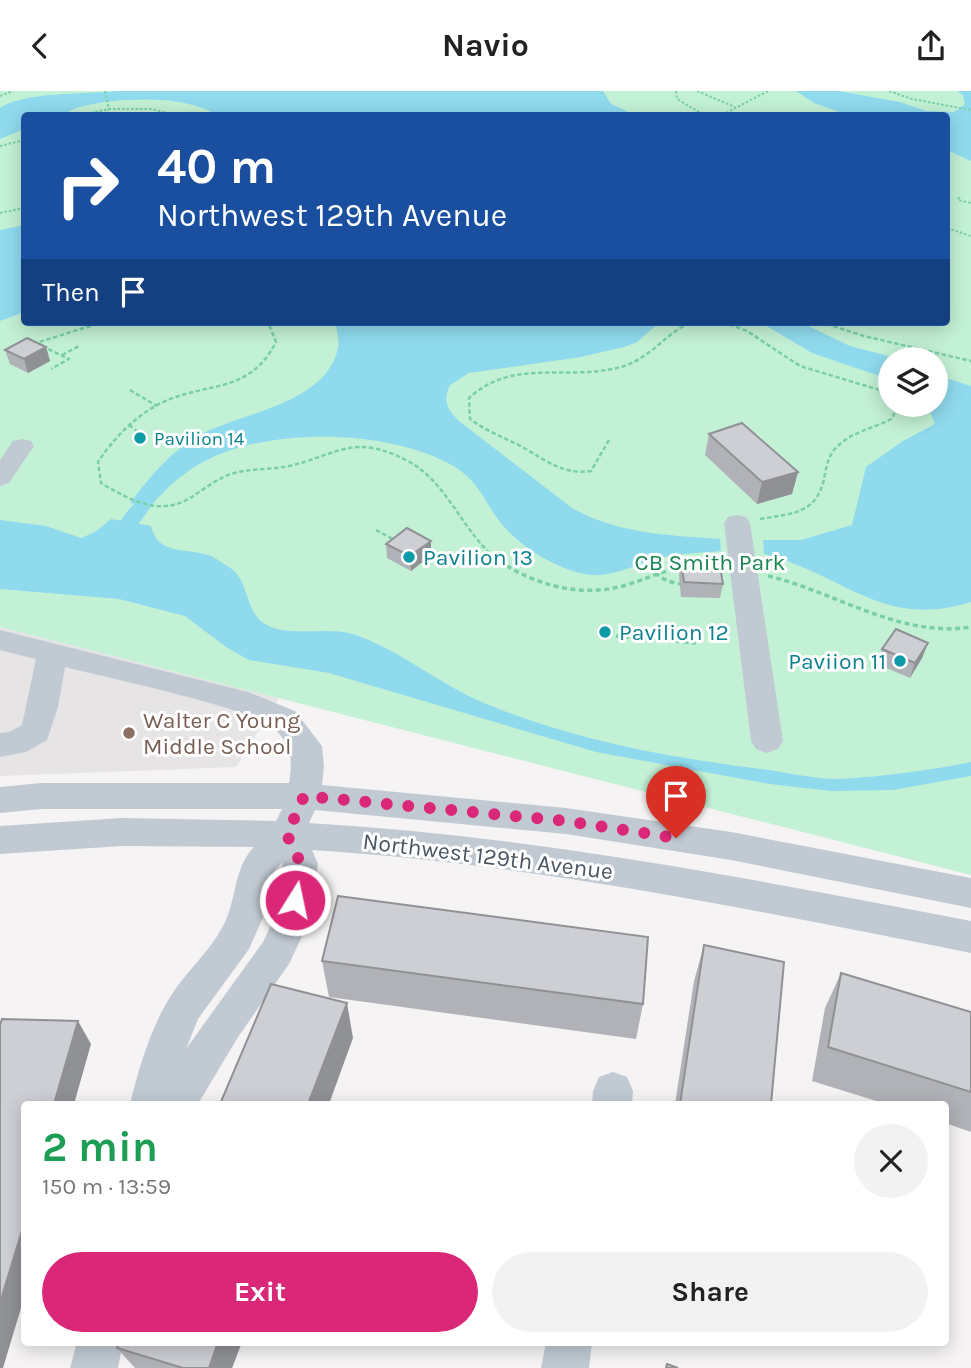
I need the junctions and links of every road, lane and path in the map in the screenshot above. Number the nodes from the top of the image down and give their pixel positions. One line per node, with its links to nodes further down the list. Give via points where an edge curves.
1 (13, 91): 7 (path)
2 (105, 91): 9 (path)
3 (676, 91): 14 (path, via 677,99)
4 (697, 91): 8 (path)
5 (768, 91): 8 (path)
6 (889, 91): 10 (path)
7 (0, 96)
8 (735, 107): 15 (path)
9 (109, 109): 11 (path); 12 (path); 13 (path)
10 (971, 110)
11 (96, 112)
12 (106, 112)
13 (164, 112)
14 (699, 112)
15 (727, 112)
16 (21, 141): 17 (path)
17 (0, 146)
18 (959, 197): 19 (path)
19 (971, 203)
20 (21, 209): 21 (path)
21 (0, 213)
22 (950, 229): 23 (path)
23 (971, 236)
24 (90, 326): 29 (path)
25 (267, 326): 39 (path, via 276,341 258,370 239,381)
26 (683, 326): 43 (path, via 640,360 593,373 508,375 489,380 469,398 470,419 556,468 591,471)
27 (734, 326): 37 (path, via 800,366)
28 (833, 326): 35 (path)
29 (35, 343): 30 (path); 32 (path)
30 (23, 346)
31 (79, 346): 33 (path)
32 (52, 351): 33 (path); 34 (path)
33 (62, 355): 36 (path, via 69,359)
34 (41, 356)
35 (971, 361)
36 (51, 369)
37 (878, 389)
38 (130, 390): 39 (path)
39 (157, 406): 41 (path)
40 (893, 417): 46 (path, via 839,444 829,455 822,488 812,504)
41 (128, 425): 42 (path); 50 (path, via 98,462 102,483 125,499 179,504 233,473 286,467 333,448 368,448 414,465 433,479 480,543 517,574 551,586 606,589)
42 (138, 432)
43 (609, 440)
44 (22, 446): 45 (street)
45 (0, 478)
46 (737, 523): 51 (street)
47 (376, 530): 48 (path)
48 (405, 545)
49 (693, 567): 50 (path)
50 (655, 573): 52 (path)
51 (745, 575): 53 (path, via 795,583 895,623 929,631); 59 (street)
52 (680, 584)
53 (971, 627)
54 (616, 636): 56 (path)
55 (0, 640): 57 (street)
56 (696, 643)
57 (52, 653): 58 (street); 60 (street, via 36,732 15,744); 61 (street, via 248,703 284,719 306,746)
58 (0, 658)
59 (767, 741)
60 (0, 745)
61 (304, 796): 62 (street, Northwest 129th Avenue); 63 (street); 65 (street, Northwest 129th Avenue, via 566,821 731,846)
62 (0, 800)
63 (287, 835): 64 (street, Northwest 129th Avenue, via 198,831); 66 (street, Northwest 129th Avenue, via 584,866); 67 (street, via 259,864 236,938); 68 (street, via 301,864 289,926 276,953)
64 (0, 839)
65 (971, 893)
66 (971, 937)
67 (198, 986): 68 (street); 69 (street, via 165,1051)
68 (237, 1006): 70 (street)
69 (151, 1101)
70 (178, 1101)
71 (99, 1346): 73 (street)
72 (568, 1346): 74 (street)
73 (94, 1368)
74 (565, 1368)

